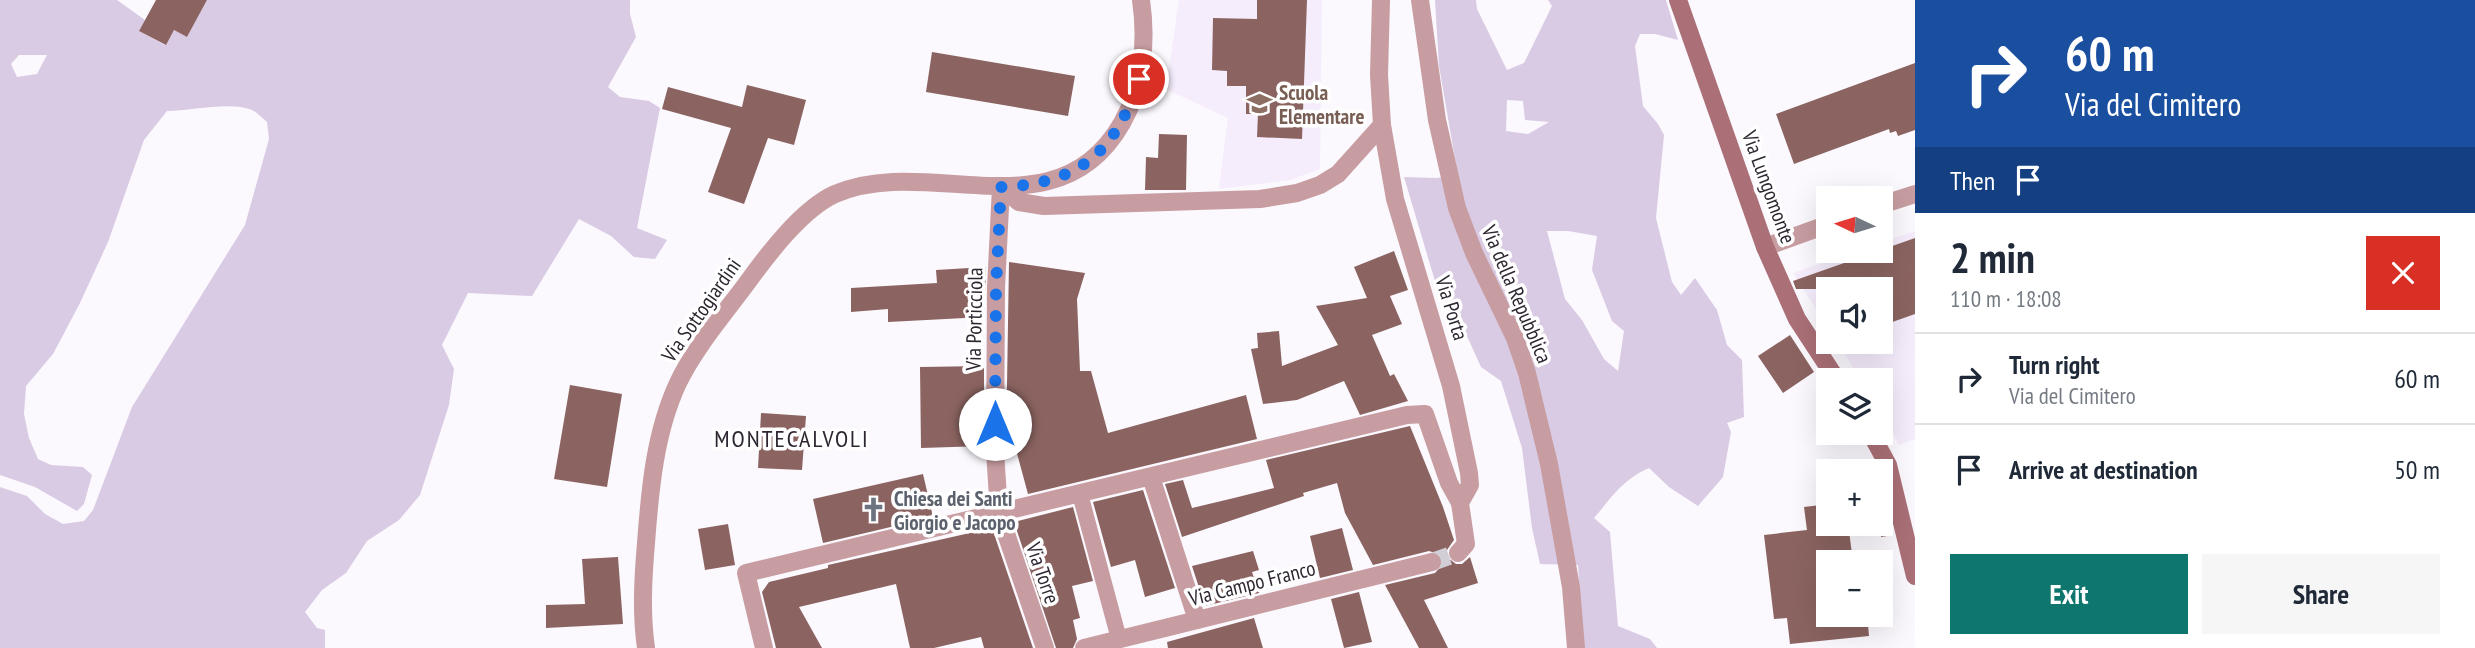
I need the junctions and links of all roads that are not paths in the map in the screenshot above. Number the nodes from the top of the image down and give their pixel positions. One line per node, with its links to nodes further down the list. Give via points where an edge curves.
1 (1140, 0): 6 (street, Via Sottogiardini, via 1145,28 1139,79 1114,136 1090,161 1062,175)
2 (1381, 0): 5 (street)
3 (1420, 0): 26 (street, Via della Repubblica, via 1437,120 1457,208 1515,338 1549,464 1571,587)
4 (1678, 0): 10 (street, Via Lungomonte)
5 (1382, 125): 6 (street, via 1338,174 1320,185 1277,197 1044,206 1018,202); 15 (street, Via Porta, via 1395,199 1451,386 1470,485)
6 (1001, 187): 16 (street, Via Porticciola, via 996,288); 22 (street, Via Sottogiardini, via 910,182 853,188 823,201 756,270 679,380 663,424 646,548 642,603)
7 (1915, 194): 8 (street)
8 (1894, 201)
9 (1816, 229): 10 (street)
10 (1765, 247): 11 (street, Via Lungomonte, via 1797,319)
11 (1829, 368)
12 (1877, 445): 19 (street, via 1888,465)
13 (1151, 477): 14 (street); 15 (street, Via Porta, via 1425,414); 20 (street)
14 (1080, 494): 16 (street); 21 (lane)
15 (1460, 503): 17 (street, Via Porta, via 1466,544)
16 (999, 513): 23 (street, via 746,573); 24 (street, Via Torre)
17 (1458, 554)
18 (1432, 562): 20 (street, Via Campo Franco)
19 (1915, 576)
20 (1197, 620): 21 (street, Via Campo Franco)
21 (1119, 639): 25 (street, Via Campo Franco)
22 (646, 648)
23 (764, 648)
24 (1045, 648)
25 (1084, 648)
26 (1576, 648)

